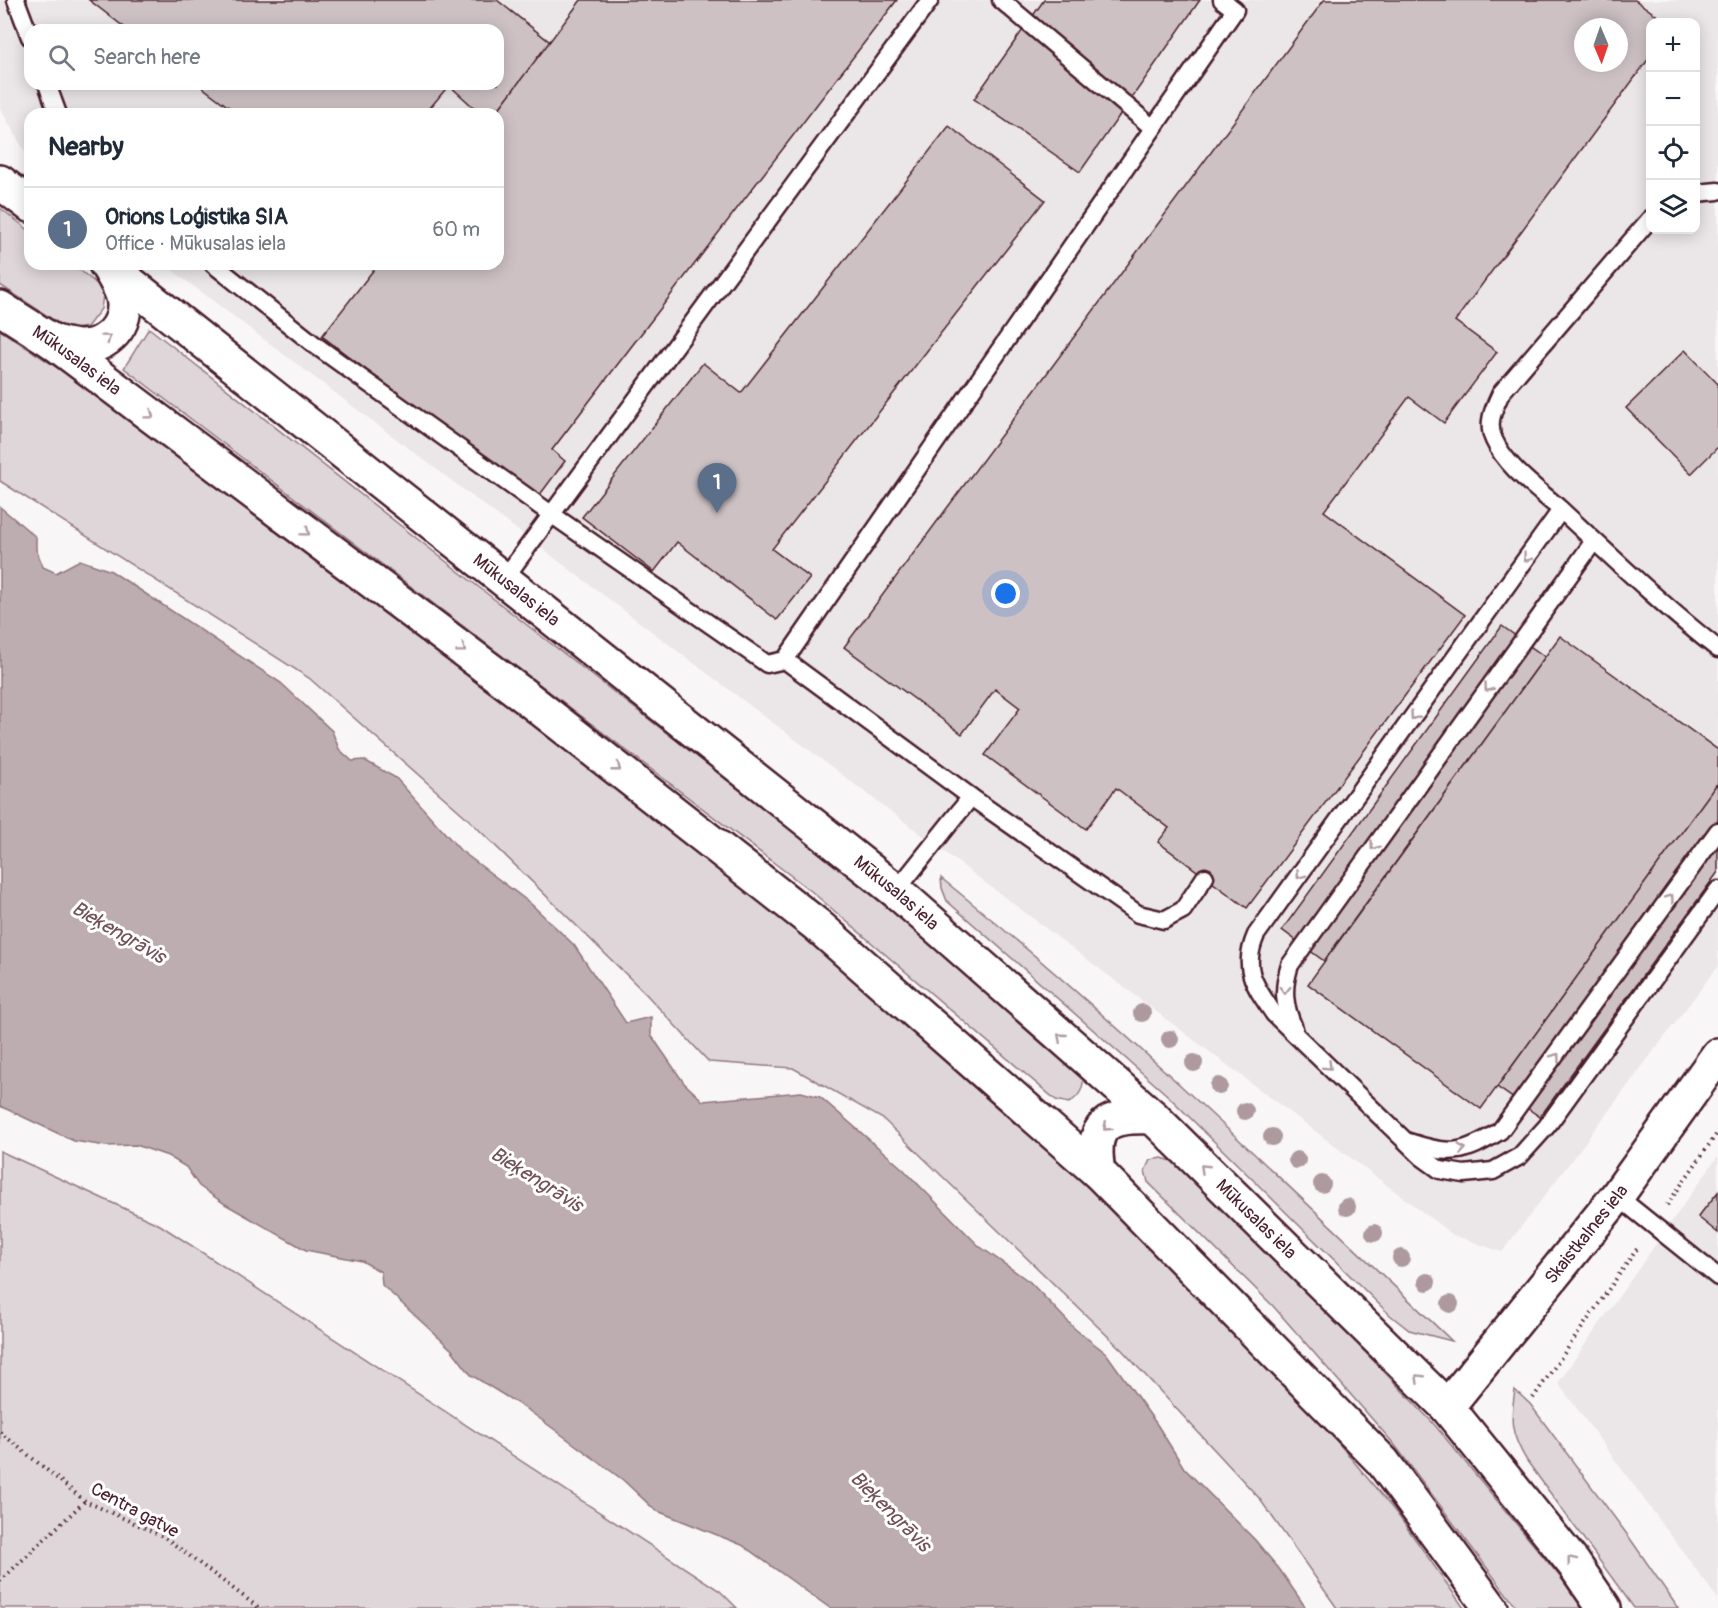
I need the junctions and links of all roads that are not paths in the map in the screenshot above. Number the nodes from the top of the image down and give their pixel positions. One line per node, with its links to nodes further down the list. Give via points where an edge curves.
1 (16, 0): 5 (lane)
2 (930, 0): 20 (lane)
3 (1001, 0): 8 (lane)
4 (1222, 0): 8 (lane, via 1234,10)
5 (25, 24)
6 (49, 90): 7 (lane)
7 (56, 108)
8 (1153, 128): 24 (lane)
9 (0, 182): 12 (main road)
10 (1718, 191): 11 (lane)
11 (1700, 193)
12 (24, 200)
13 (1646, 224): 19 (lane, via 1501,393 1491,413 1494,440 1512,466)
14 (110, 270): 18 (main road, one-way to 14, via 94,346 115,332 125,310)
15 (113, 270): 22 (main road, Mūkusalas iela)
16 (221, 270): 20 (lane, via 315,345)
17 (0, 308): 18 (main road, Mūkusalas iela)
18 (52, 341): 34 (main road, Mūkusalas iela, one-way to 34, via 522,694 817,924)
19 (1562, 510): 21 (lane); 30 (lane, one-way to 30, via 1256,935 1248,964 1258,990 1274,1014)
20 (551, 514): 22 (lane); 24 (lane, via 767,664)
21 (1594, 541): 23 (lane); 30 (lane, one-way to 30, via 1290,965 1284,994 1286,1011)
22 (504, 579): 29 (main road, Mūkusalas iela)
23 (1718, 649)
24 (785, 660): 25 (lane)
25 (971, 797): 27 (lane, via 1138,914 1164,920 1183,910); 29 (lane)
26 (1718, 831): 33 (lane, one-way to 26, via 1446,1152 1473,1147 1500,1131)
27 (1205, 877)
28 (1718, 890): 33 (lane, via 1547,1126 1520,1156 1492,1171 1464,1174 1440,1170)
29 (896, 891): 32 (main road, Mūkusalas iela, one-way to 29)
30 (1298, 1037): 33 (lane, one-way to 33)
31 (1718, 1055): 35 (main road, Skaistkalnes iela)
32 (1153, 1118): 34 (main road, one-way to 34, via 1130,1116 1107,1124 1096,1140); 37 (main road, Mūkusalas iela, one-way to 32)
33 (1405, 1141)
34 (1098, 1172): 38 (main road, Mūkusalas iela, via 1383,1462)
35 (1617, 1196): 36 (lane); 37 (main road, Skaistkalnes iela)
36 (1718, 1277)
37 (1447, 1407): 39 (main road, Mūkusalas iela, one-way to 37, via 1574,1564)
38 (1491, 1608)
39 (1604, 1608)

